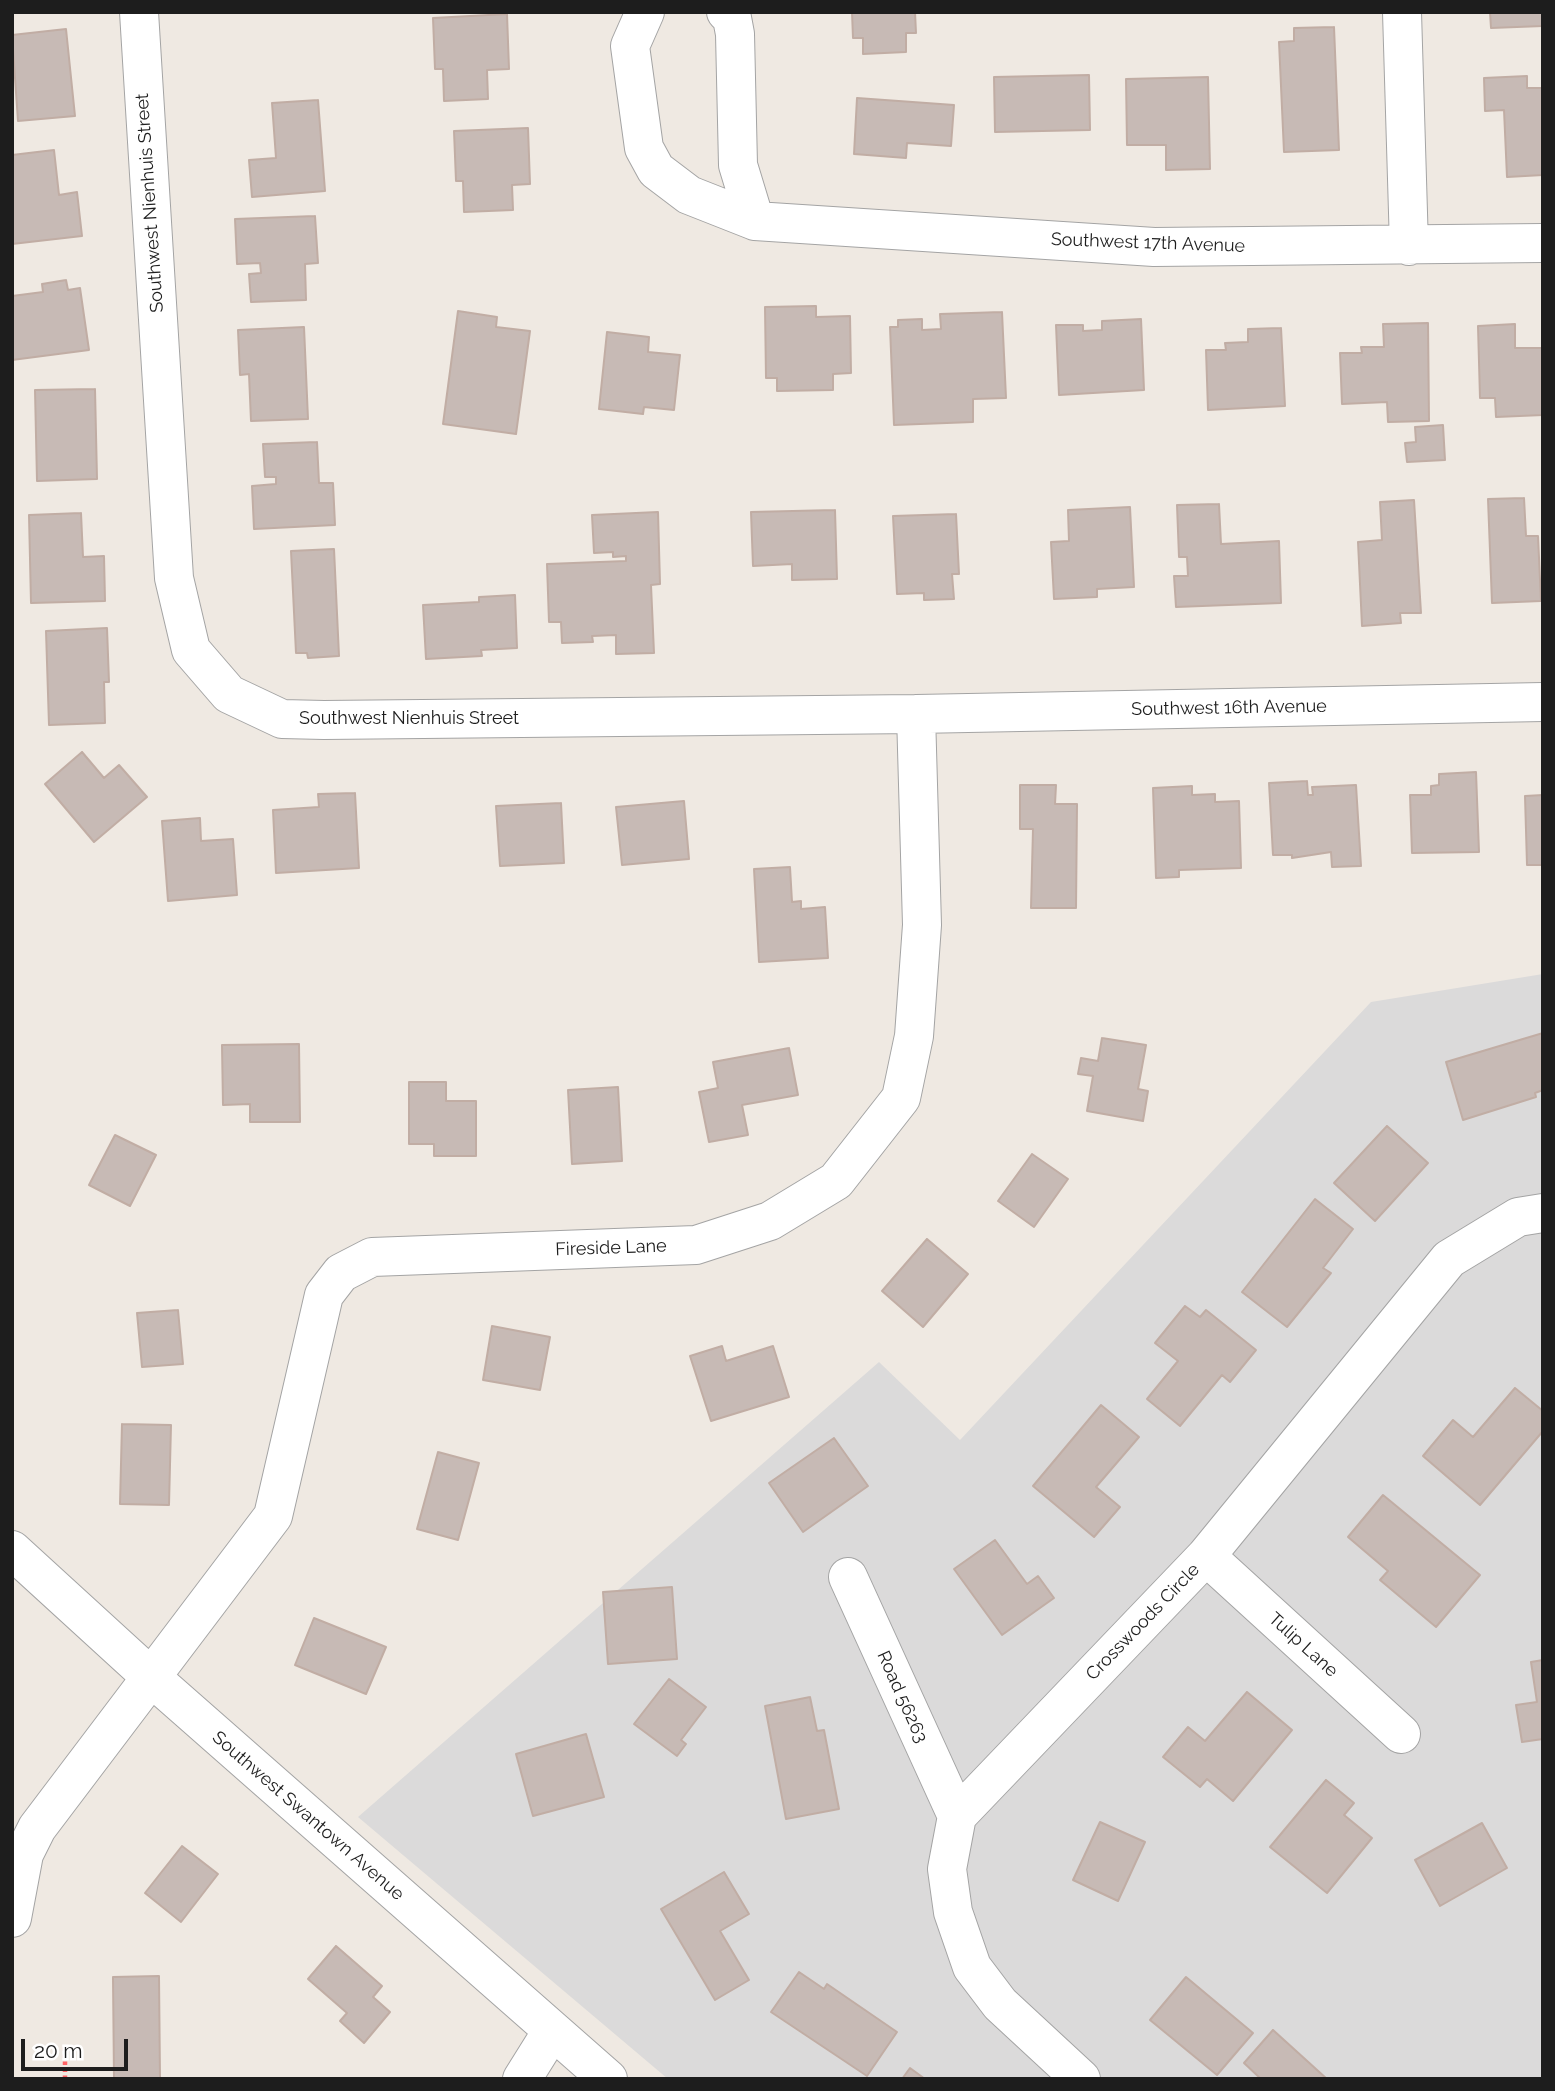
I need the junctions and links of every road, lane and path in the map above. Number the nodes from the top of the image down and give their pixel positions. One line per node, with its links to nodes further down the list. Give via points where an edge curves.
1 (139, 12): 9 (street, Southwest Nienhuis Street, via 174,578 191,650 229,694 282,719)
2 (645, 12): 5 (street, Southwest 17th Avenue, via 630,46 644,148 656,170 689,195)
3 (726, 12): 5 (street, via 735,34 738,165)
4 (1402, 12): 7 (street)
5 (755, 221): 7 (street, Southwest 17th Avenue, via 1154,247)
6 (1543, 243): 7 (street, Southwest 17th Avenue)
7 (1409, 246)
8 (1543, 702): 9 (street, Southwest 16th Avenue)
9 (916, 714): 14 (street, Fireside Lane, via 922,925 914,1036 901,1098 844,1171 836,1181 770,1221 696,1245 372,1257 341,1273 324,1295 273,1516)
10 (1543, 1213): 12 (street, Crosswoods Circle, via 1518,1217 1449,1259)
11 (12, 1550): 14 (street, Southwest Swantown Avenue)
12 (1206, 1556): 15 (street, Tulip Lane); 16 (street, Crosswoods Circle)
13 (848, 1577): 16 (street, Road 56263)
14 (152, 1678): 17 (street, Fireside Lane, via 37,1828 24,1854); 18 (street, Southwest Swantown Avenue)
15 (1401, 1734)
16 (957, 1816): 23 (street, via 947,1870 953,1912 972,1967 1000,2004)
17 (12, 1918)
18 (552, 2031): 21 (street); 22 (street, Southwest Swantown Avenue)
19 (65, 2047): 20 (path)
20 (65, 2079)
21 (522, 2079)
22 (608, 2079)
23 (1081, 2079)

